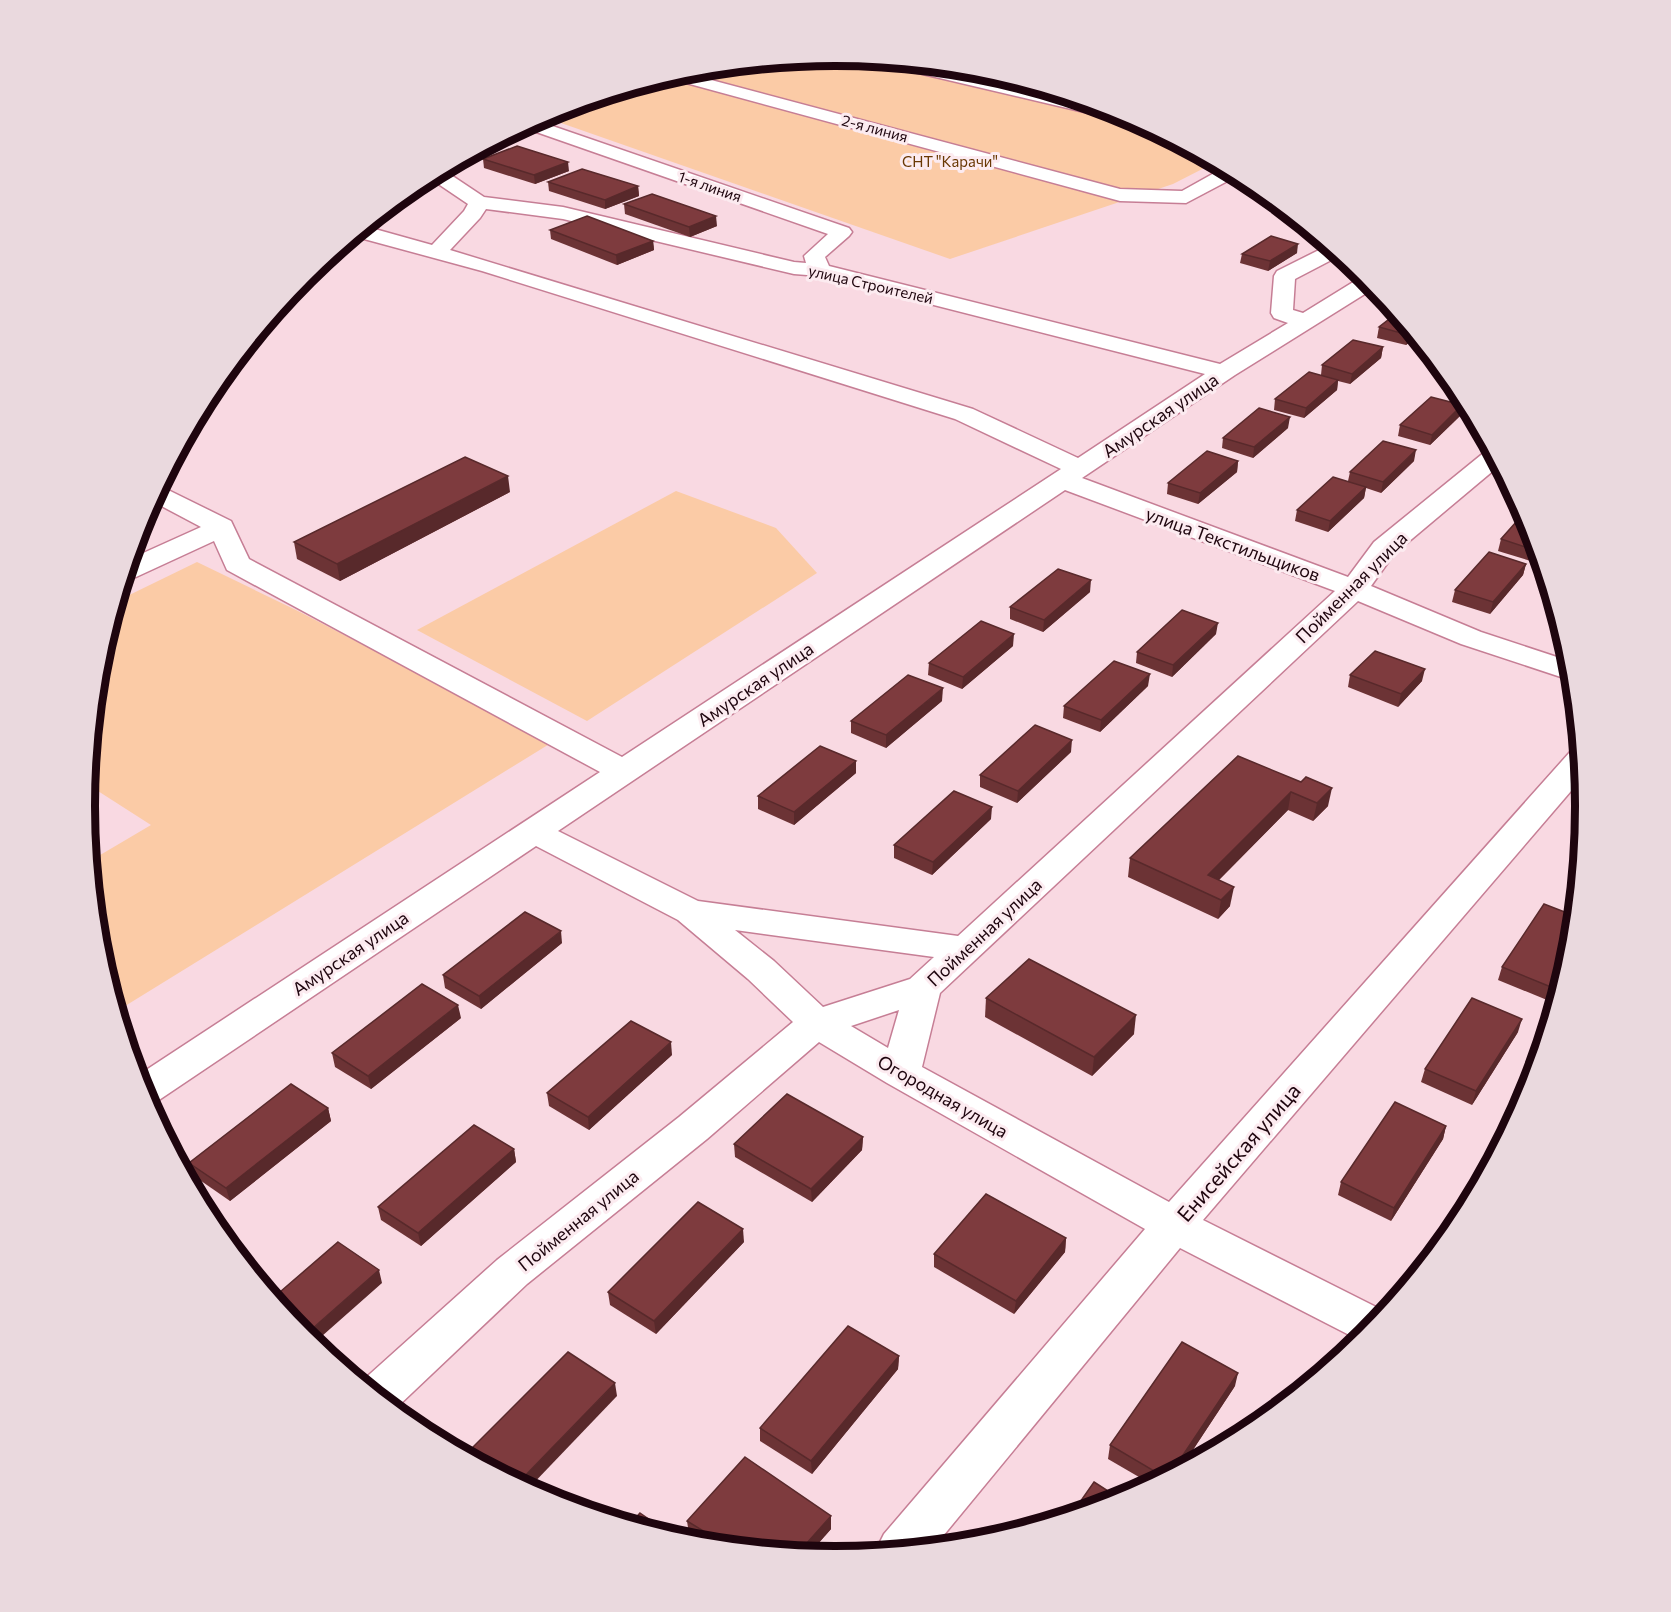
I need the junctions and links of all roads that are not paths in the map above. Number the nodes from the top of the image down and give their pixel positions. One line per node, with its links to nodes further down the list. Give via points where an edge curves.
1 (948, 75): 3 (street)
2 (690, 80): 5 (street, 2-я линия, via 1120,195 1186,197)
3 (1063, 102)
4 (540, 127): 11 (street, 1-я линия, via 842,232 814,256)
5 (1223, 176)
6 (444, 179): 7 (street, улица Строителей)
7 (479, 202): 9 (street, via 473,214); 11 (street, улица Строителей, via 563,213 794,268)
8 (368, 234): 9 (street, улица Текстильщиков)
9 (437, 252): 16 (street, улица Текстильщиков, via 964,414)
10 (1327, 254): 13 (street, via 1285,276 1282,313)
11 (820, 270): 14 (street, улица Строителей)
12 (1362, 287): 13 (street, Амурская улица)
13 (1307, 322): 14 (street, Амурская улица)
14 (1224, 372): 16 (street, Амурская улица)
15 (1489, 461): 20 (street, Пойменная улица, via 1384,548)
16 (1071, 474): 20 (street, улица Текстильщиков); 23 (street, Амурская улица)
17 (164, 497): 18 (street)
18 (222, 527): 19 (street); 23 (street, via 237,564)
19 (136, 567)
20 (1354, 589): 21 (street, улица Текстильщиков, via 1471,638); 26 (street, Пойменная улица)
21 (1562, 668)
22 (1574, 767): 31 (street, Енисейская улица)
23 (623, 771): 24 (street, Амурская улица)
24 (534, 832): 25 (street, Огородная улица); 30 (street, Амурская улица)
25 (690, 912): 26 (street); 28 (street, Огородная улица, via 761,970)
26 (967, 949): 27 (street, Пойменная улица)
27 (923, 988): 28 (street, Пойменная улица); 29 (street)
28 (817, 1023): 29 (street, Огородная улица); 33 (street, Пойменная улица, via 512,1272)
29 (901, 1073): 31 (street, Огородная улица)
30 (151, 1086)
31 (1174, 1225): 32 (street, Огородная улица); 34 (street, Енисейская улица)
32 (1365, 1322)
33 (383, 1391)
34 (908, 1542)

